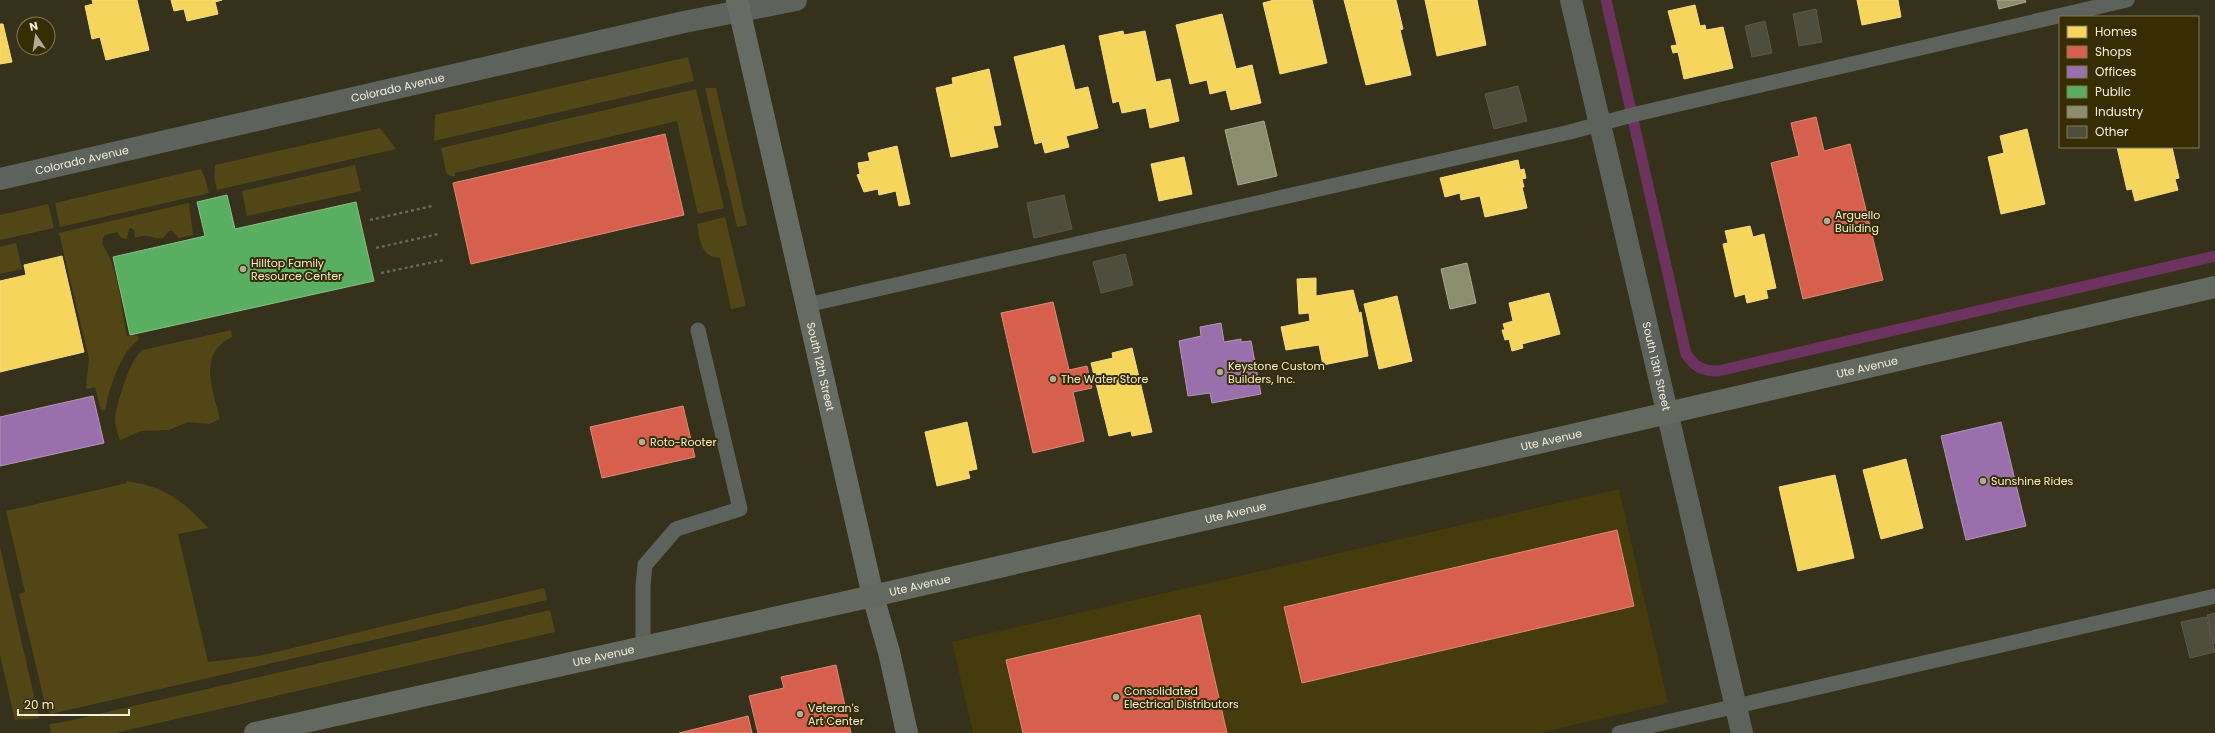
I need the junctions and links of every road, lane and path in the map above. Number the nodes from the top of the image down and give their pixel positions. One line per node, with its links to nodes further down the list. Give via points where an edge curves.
1 (796, 0): 4 (street, Colorado Avenue)
2 (1571, 0): 5 (street, South 13th Street)
3 (2127, 0): 5 (lane)
4 (738, 6): 6 (street, Colorado Avenue, via 684,22); 14 (main road, South 12th Street)
5 (1600, 124): 14 (lane); 16 (street, South 13th Street)
6 (0, 179)
7 (432, 206): 8 (path)
8 (370, 220)
9 (438, 234): 10 (path)
10 (376, 248)
11 (444, 260): 12 (path)
12 (382, 273)
13 (2215, 287): 16 (main road, Ute Avenue)
14 (807, 305): 17 (main road, South 12th Street)
15 (698, 330): 19 (lane, via 740,509 676,529 645,565)
16 (1667, 413): 17 (main road, Ute Avenue); 20 (street, South 13th Street)
17 (873, 596): 19 (main road, Ute Avenue); 22 (main road, South 12th Street)
18 (2215, 596): 20 (lane)
19 (643, 647): 21 (main road, Ute Avenue)
20 (1735, 706): 23 (lane); 24 (street, South 13th Street)
21 (255, 733)
22 (908, 733)
23 (1619, 733)
24 (1742, 733)

